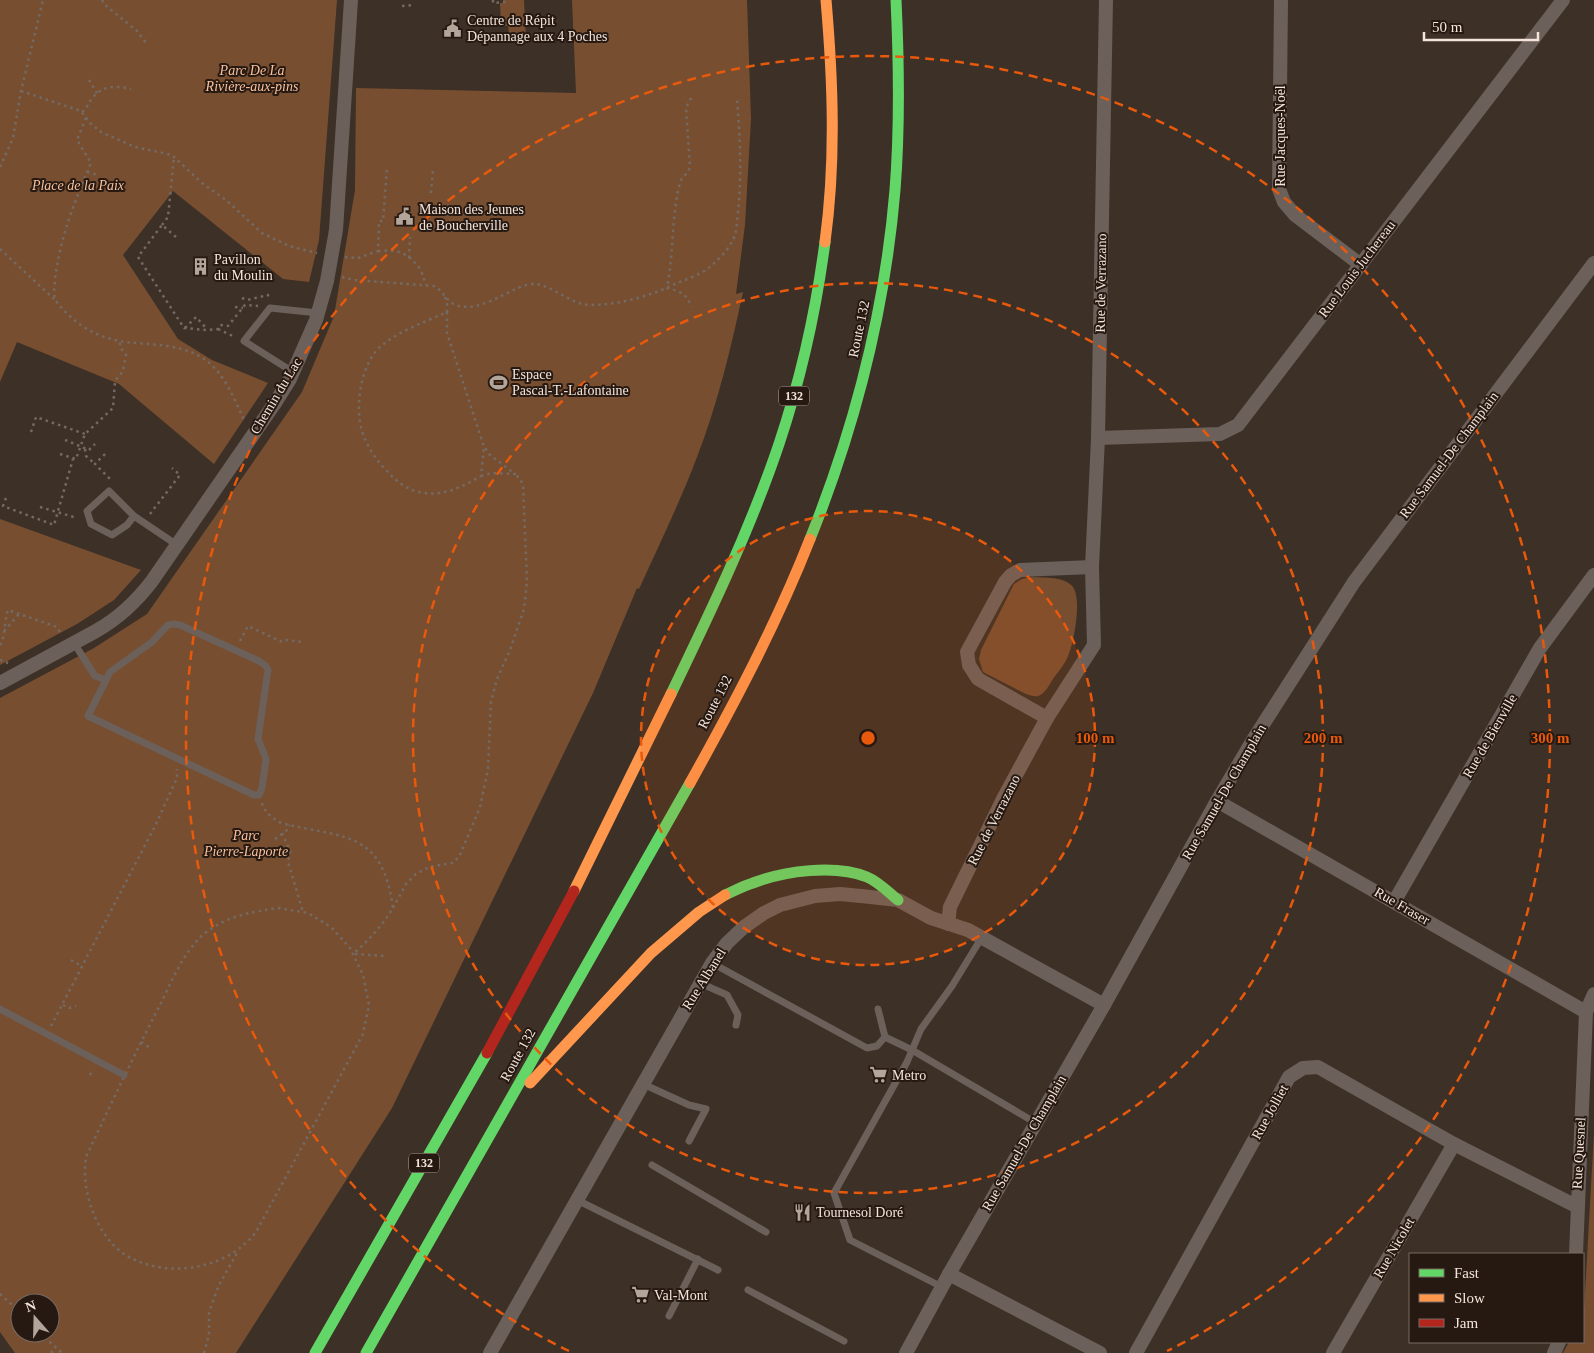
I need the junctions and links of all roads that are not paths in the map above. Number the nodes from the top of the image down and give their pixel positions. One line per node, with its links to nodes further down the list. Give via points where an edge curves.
1 (351, 0): 9 (street, Chemin du Lac, via 340,188 334,244)
2 (826, 0): 54 (highway, Route 132 / 132, via 834,124 827,230 817,298 803,360 763,487 667,703 532,972)
3 (896, 0): 37 (highway, Route 132, via 899,130 891,238 863,383 833,479 786,596 714,736)
4 (1106, 0): 11 (street, Rue de Verrazano)
5 (1281, 0): 8 (street, Rue Jacques-Noël, via 1279,189 1284,202 1295,215)
6 (1564, 0): 8 (street, Rue Louis Juchereau)
7 (1594, 263): 20 (street, Rue Samuel-De Champlain, via 1354,582)
8 (1361, 265): 11 (street, Rue Louis Juchereau, via 1238,425 1220,434)
9 (318, 313): 10 (street, Chemin du Lac); 10 (lane, via 270,308 244,341)
10 (293, 372): 13 (street, Chemin du Lac)
11 (1098, 438): 14 (street, Rue de Verrazano)
12 (134, 516): 12 (lane, via 109,491 87,511 91,524 112,535); 13 (lane)
13 (177, 545): 16 (street, Chemin du Lac, via 134,603 110,623)
14 (1092, 567): 19 (street, Rue de Verrazano, via 1094,645); 19 (street, via 1020,570 1011,575 967,652 969,665 978,679)
15 (1594, 575): 22 (street, Rue de Bienville, via 1540,648)
16 (74, 643): 17 (lane, via 95,676); 18 (street, Chemin du Lac)
17 (106, 680): 17 (lane, via 88,716 254,795 260,795 266,759 258,739 266,666 174,624 168,625 152,642 110,672)
18 (0, 683)
19 (1047, 718): 23 (street, Rue de Verrazano, via 950,907)
20 (1217, 801): 22 (street, Rue Fraser); 28 (street, Rue Samuel-De Champlain)
21 (898, 900): 23 (street, Rue Albanel); 25 (street, Rue Albanel, via 840,894 787,902 744,927); 37 (highway, via 874,881 832,871 772,876 726,895 690,918 650,953)
22 (1394, 902): 31 (street, Rue Fraser)
23 (948, 924): 24 (street, Rue Albanel)
24 (982, 937): 28 (street, Rue Albanel); 34 (lane, via 952,986 920,1029)
25 (712, 963): 26 (street, Rue Albanel); 33 (lane, via 867,1048 877,1046)
26 (700, 983): 32 (lane, via 727,995 738,1016); 36 (street, Rue Albanel)
27 (1594, 994): 31 (street, Rue Quesnel)
28 (1104, 1005): 38 (street, Rue Samuel-De Champlain)
29 (0, 1009): 35 (lane)
30 (878, 1009): 33 (lane)
31 (1586, 1012): 43 (street, Rue Quesnel)
32 (736, 1025)
33 (886, 1037): 34 (lane)
34 (912, 1050): 38 (lane); 49 (lane, via 834,1193 850,1240)
35 (124, 1075)
36 (643, 1084): 39 (lane, via 706,1110); 42 (street, Rue Albanel)
37 (503, 1112): 55 (highway, Route 132)
38 (1036, 1122): 48 (street, Rue Samuel-De Champlain)
39 (689, 1141)
40 (1454, 1144): 43 (street, Rue Jolliet); 58 (street, Rue Jolliet, via 1318,1067 1303,1068 1289,1077); 59 (street, Rue Nicolet)
41 (652, 1165): 44 (lane)
42 (576, 1200): 46 (lane); 53 (street, Rue Albanel)
43 (1576, 1206): 45 (street, Rue Quesnel)
44 (766, 1232)
45 (1576, 1253)
46 (698, 1259): 47 (lane); 51 (lane)
47 (718, 1270)
48 (949, 1274): 49 (street, Rue Samuel-De Champlain); 57 (street)
49 (942, 1288): 56 (street, Rue Samuel-De Champlain)
50 (748, 1290): 52 (lane)
51 (669, 1316)
52 (844, 1341)
53 (492, 1352)
54 (316, 1353)
55 (366, 1353)
56 (906, 1353)
57 (1100, 1353)
58 (1136, 1353)
59 (1333, 1353)

